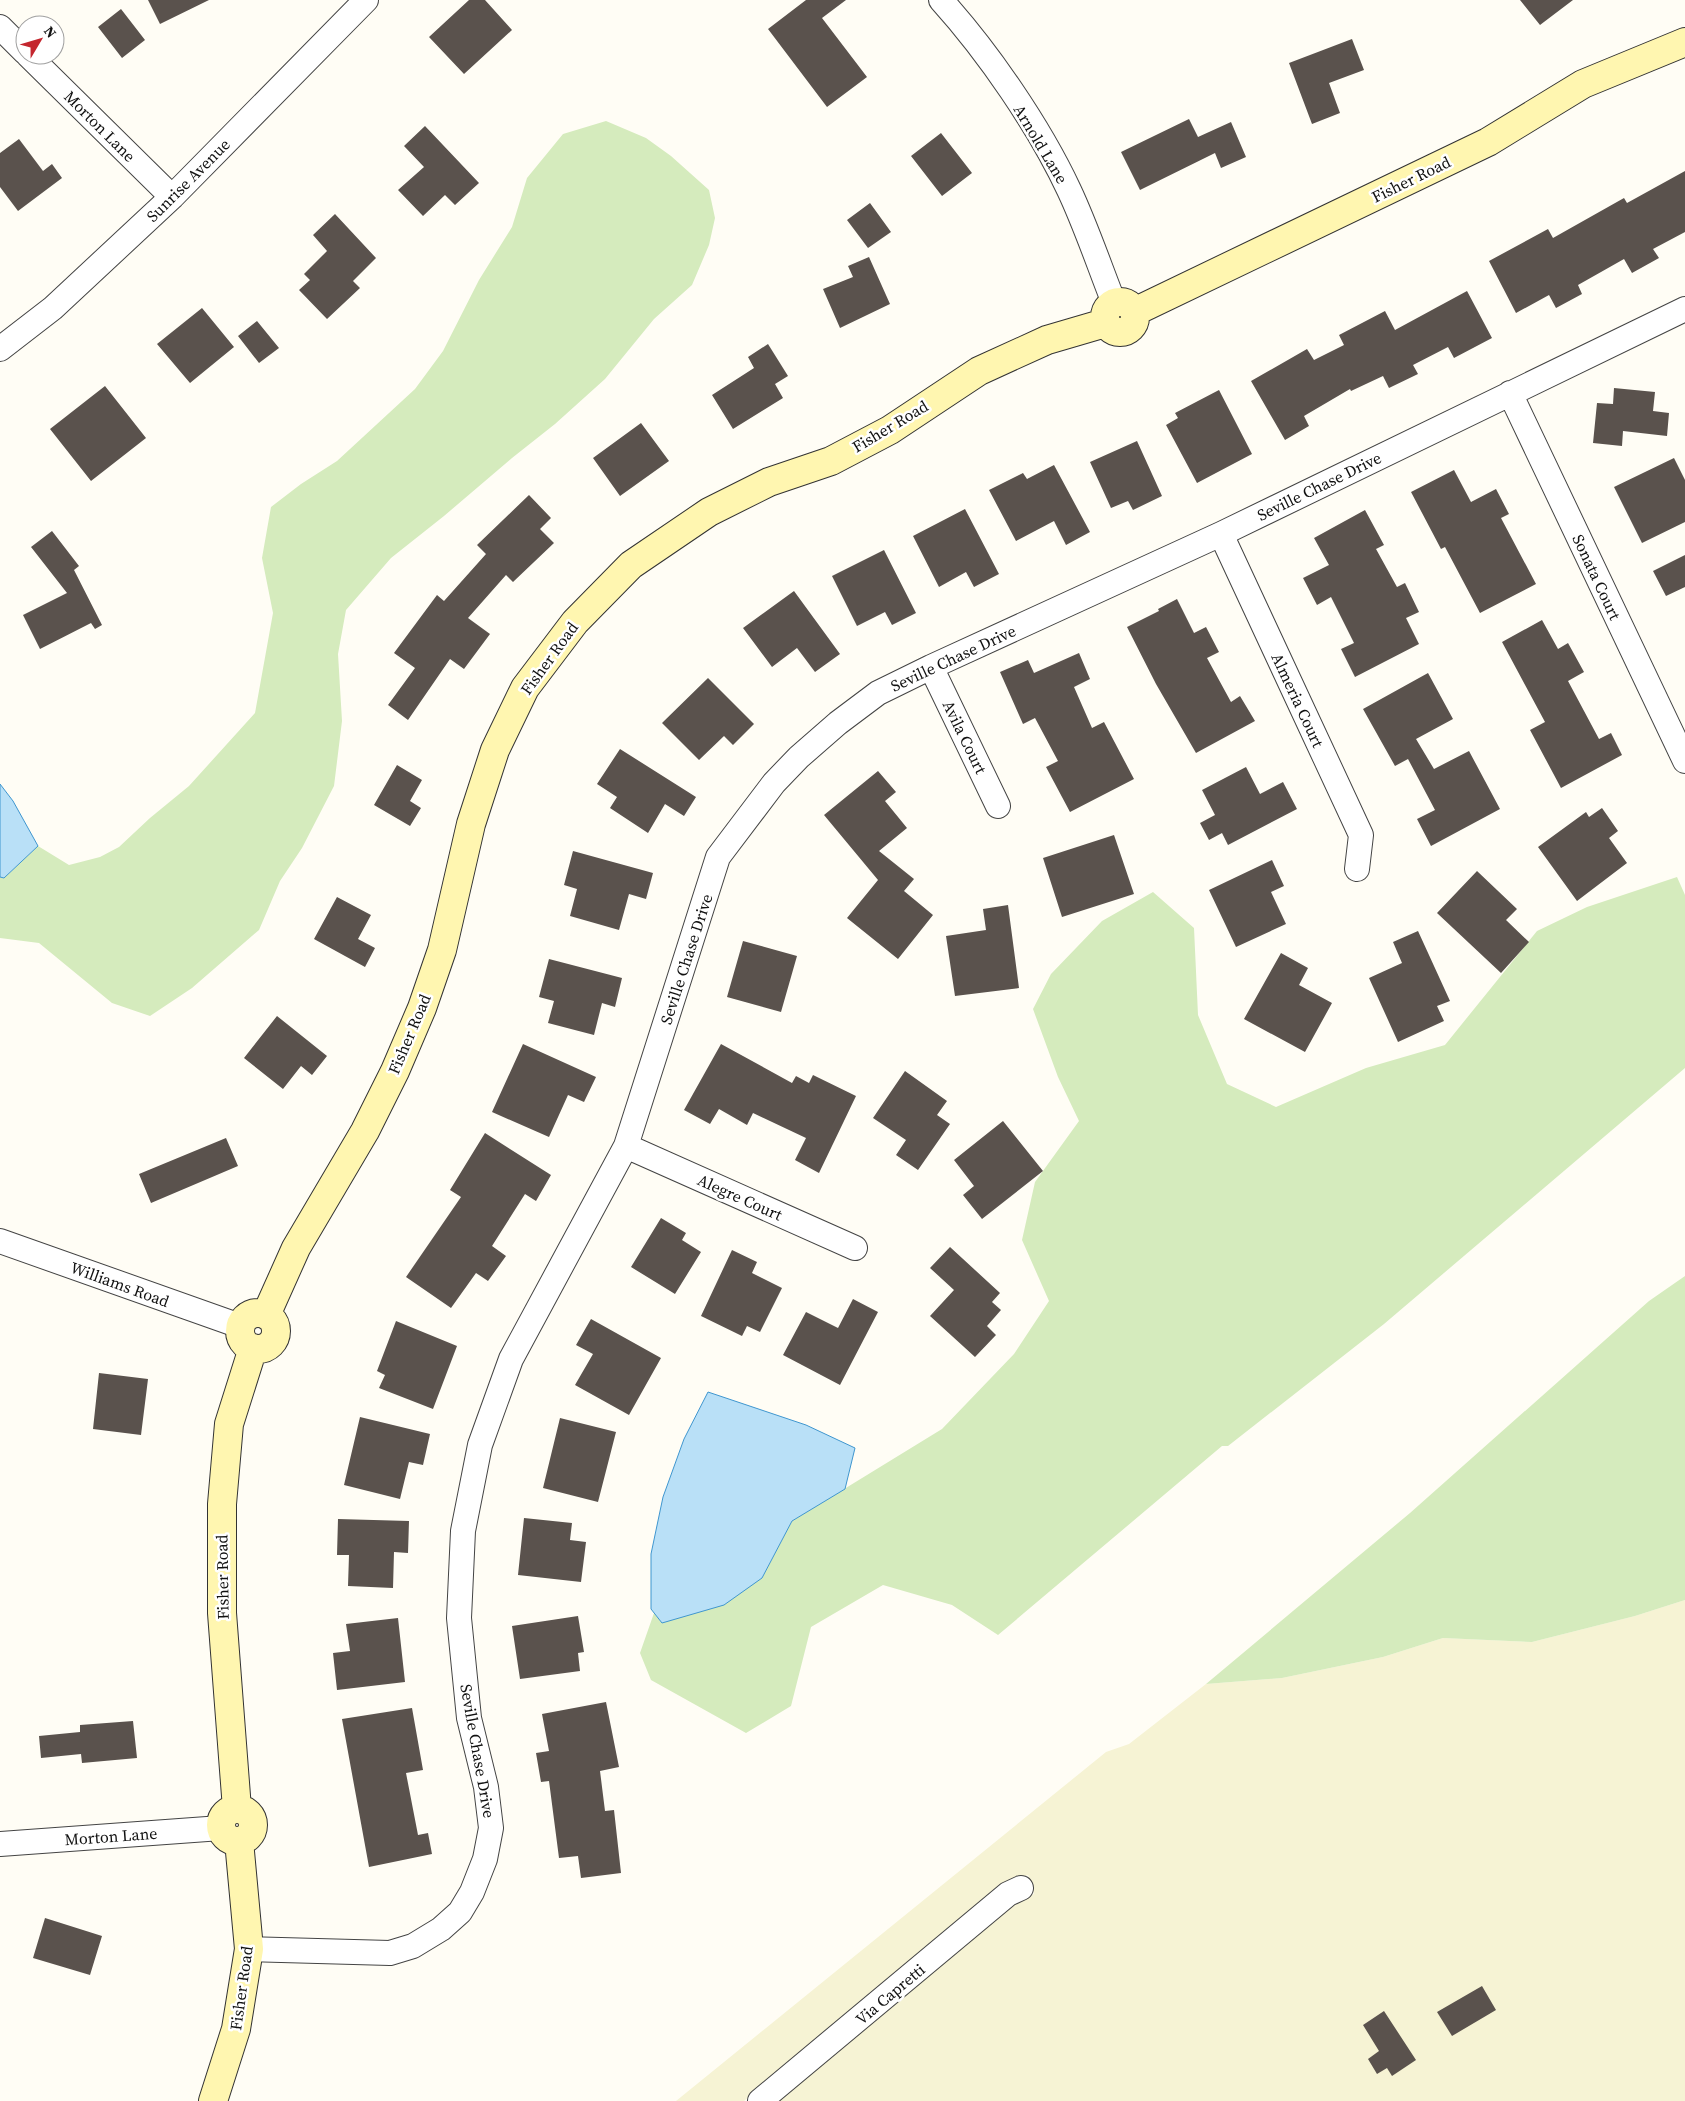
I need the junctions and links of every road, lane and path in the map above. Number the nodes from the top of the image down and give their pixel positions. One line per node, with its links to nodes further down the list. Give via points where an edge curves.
1 (366, 0): 7 (street, Sunrise Avenue)
2 (941, 0): 9 (street, Arnold Lane, via 991,63 1038,133 1069,190)
3 (0, 27): 4 (street)
4 (15, 42)
5 (1685, 42): 9 (street, Fisher Road, via 1583,84 1488,142)
6 (38, 65): 7 (street, Morton Lane)
7 (172, 197): 10 (street, Sunrise Avenue, via 53,308)
8 (1685, 308): 11 (street, Seville Chase Drive)
9 (1118, 313): 20 (street, Fisher Road, via 979,371 890,430 839,456 769,482 709,512 631,565 574,622 525,688 494,750 471,824 442,950 395,1071 365,1131 296,1248 266,1315 257,1312 246,1317)
10 (0, 348)
11 (1510, 393): 12 (street, Seville Chase Drive); 14 (street, Sonata Court)
12 (1221, 534): 13 (street, Seville Chase Drive); 16 (street, Almeria Court, via 1361,835)
13 (931, 667): 15 (street, Avila Court); 17 (street, Seville Chase Drive, via 878,693 799,757 774,783 718,857)
14 (1685, 761)
15 (998, 806)
16 (1357, 869)
17 (626, 1146): 19 (street, Alegre Court); 24 (street, Seville Chase Drive, via 511,1359 480,1445 463,1531 458,1618 469,1718 486,1786 491,1828 485,1859 472,1892 460,1912 441,1929 413,1946 390,1954)
18 (0, 1241): 20 (street, Williams Road)
19 (855, 1248)
20 (247, 1337): 21 (street, Fisher Road, via 229,1424 222,1504 222,1613)
21 (232, 1826): 22 (street, Morton Lane); 24 (street, Fisher Road)
22 (0, 1844)
23 (1021, 1888): 26 (street, Via Capretti, via 1008,1894)
24 (249, 1950): 25 (street, Fisher Road, via 236,2029)
25 (213, 2101)
26 (760, 2101)

